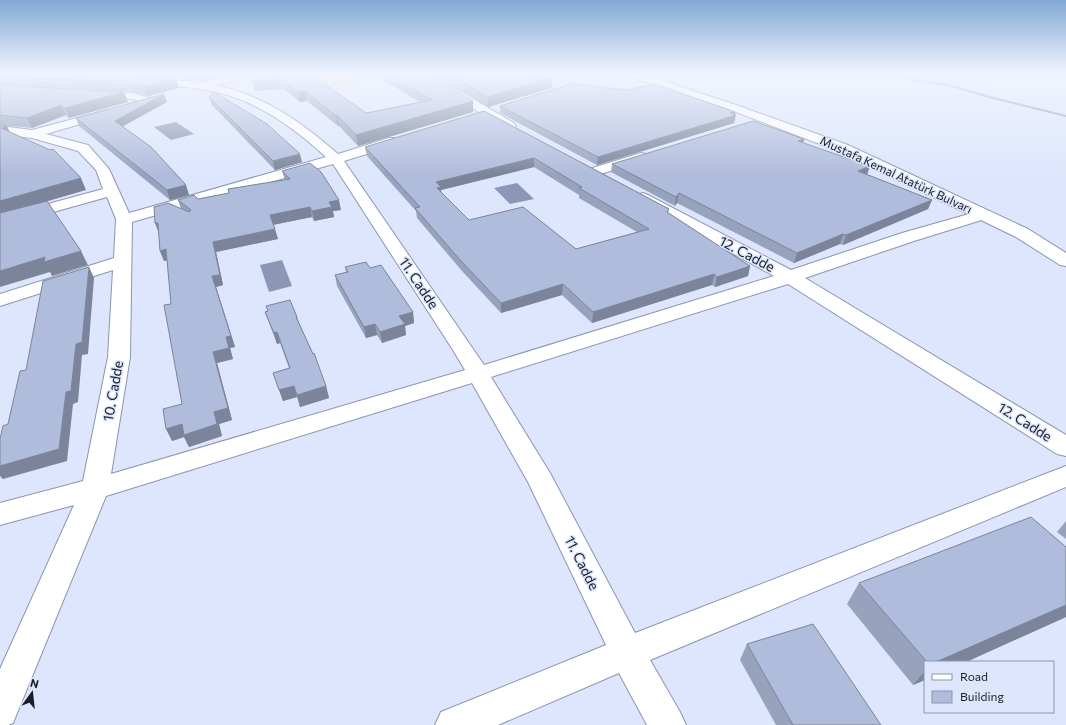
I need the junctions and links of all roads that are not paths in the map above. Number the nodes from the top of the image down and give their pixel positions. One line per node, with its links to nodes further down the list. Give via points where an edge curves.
1 (129, 107): 7 (street, 11. Cadde)
2 (265, 107): 12 (street, 11. Cadde, via 314,138)
3 (476, 107): 8 (street)
4 (729, 107): 5 (street, Mustafa Kemal Atatürk Bulvarı)
5 (765, 119): 6 (street); 14 (street, Mustafa Kemal Atatürk Bulvarı, via 843,148)
6 (743, 126)
7 (33, 134): 9 (street, 10. Cadde); 13 (street, 10. Cadde, via 83,148 102,168)
8 (527, 135)
9 (3, 136)
10 (404, 138): 12 (street)
11 (654, 153): 20 (street, 12. Cadde, via 587,168)
12 (336, 159): 15 (street); 22 (street, 11. Cadde)
13 (112, 191): 15 (street, 10. Cadde); 16 (street)
14 (982, 215): 18 (street, Mustafa Kemal Atatürk Bulvarı, via 1022,232); 19 (street, Mustafa Kemal Atatürk Bulvarı, via 1003,234); 20 (street, via 908,237)
15 (124, 219): 17 (street, 10. Cadde)
16 (0, 222)
17 (123, 261): 21 (street); 25 (street, 10. Cadde, via 119,357)
18 (1066, 261)
19 (1066, 274)
20 (790, 278): 22 (street); 23 (street, 12. Cadde)
21 (0, 300)
22 (478, 374): 25 (street); 27 (street, 11. Cadde, via 540,480)
23 (1066, 447)
24 (1066, 476): 27 (street)
25 (95, 489): 26 (street); 28 (street, 10. Cadde)
26 (0, 514)
27 (627, 653): 29 (street); 30 (street, 11. Cadde)
28 (0, 710)
29 (454, 725)
30 (667, 725)

